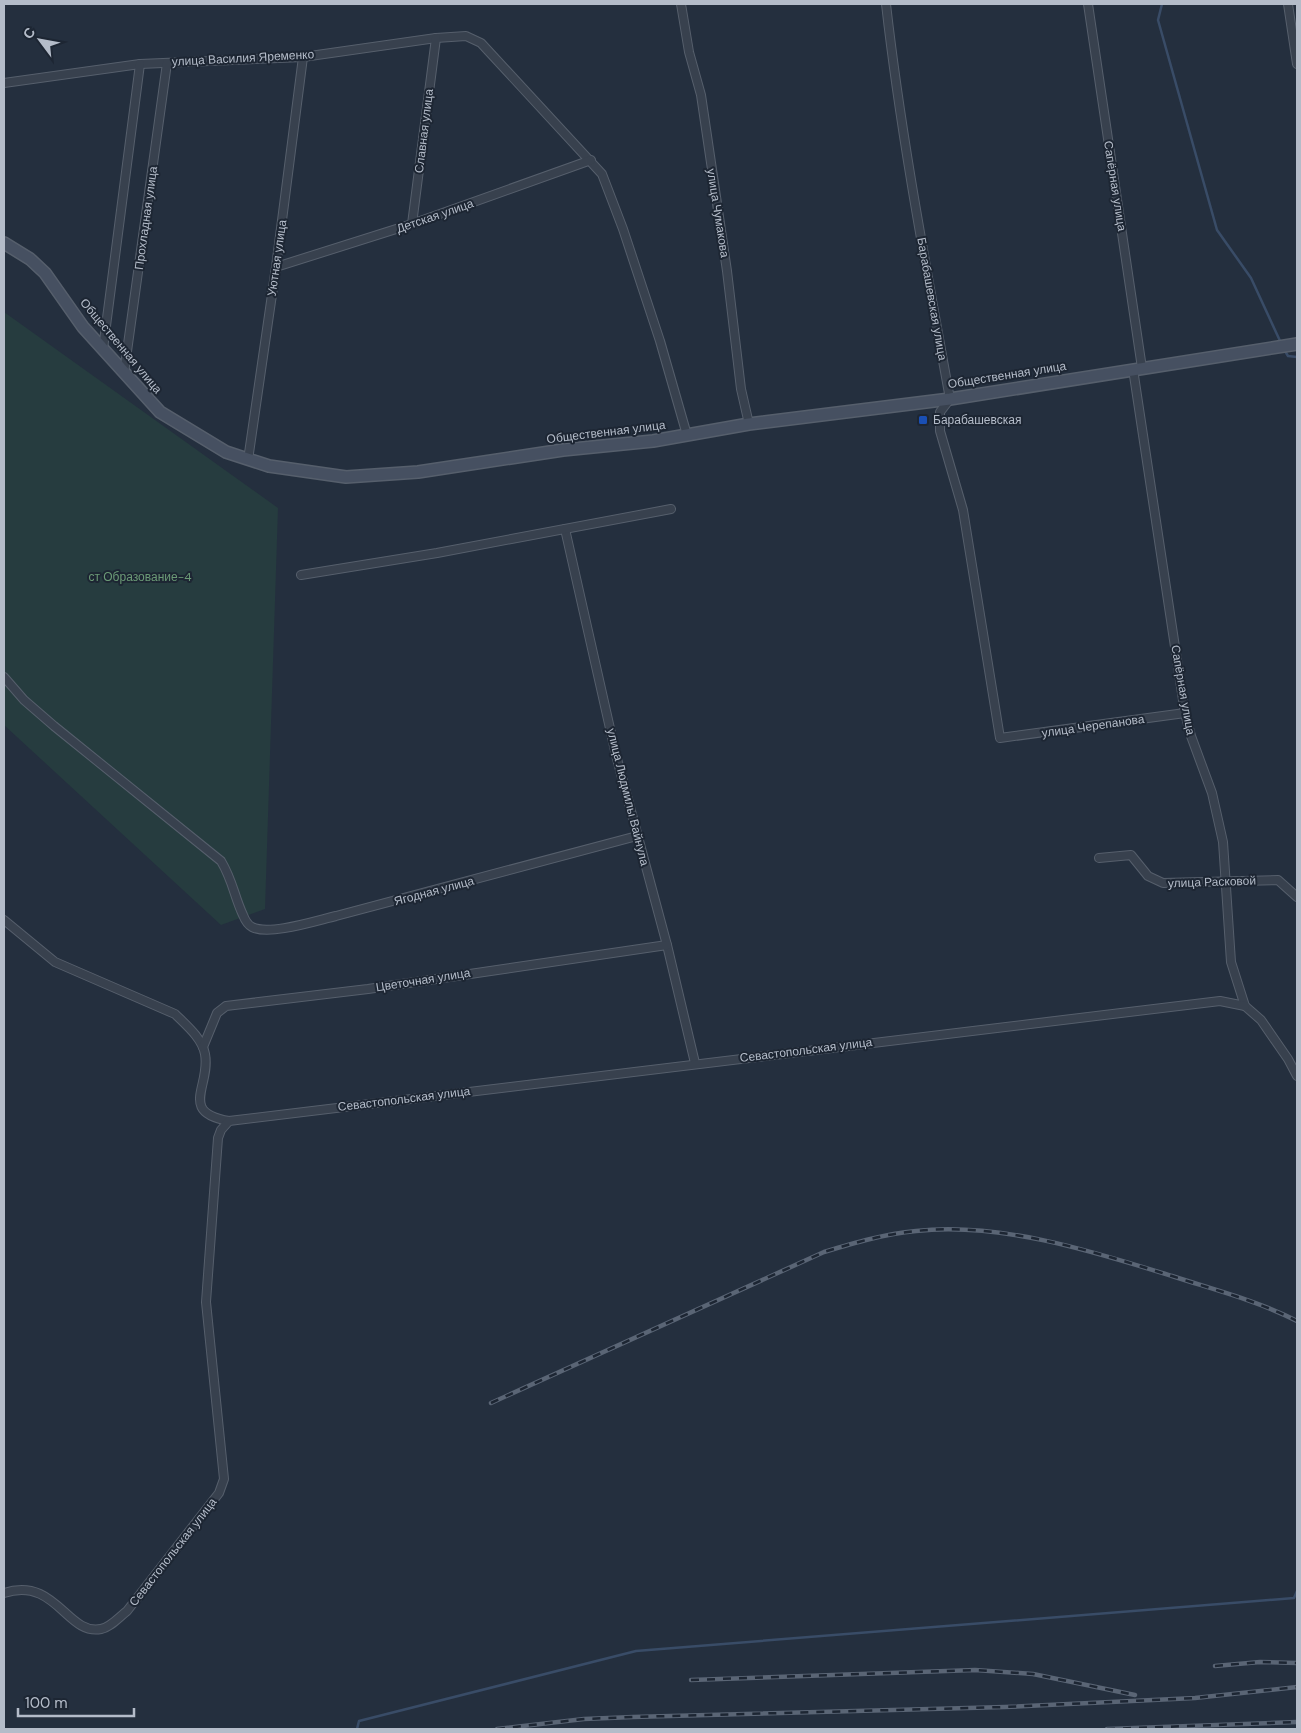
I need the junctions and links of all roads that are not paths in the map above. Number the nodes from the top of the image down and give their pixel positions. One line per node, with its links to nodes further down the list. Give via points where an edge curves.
1 (681, 4): 20 (street, улица Чумакова, via 701,96 741,389)
2 (886, 4): 19 (street, Барабашевская улица, via 913,192)
3 (1088, 4): 17 (street, Сапёрная улица)
4 (1288, 4): 9 (street)
5 (436, 38): 6 (street, улица Василия Яременко); 11 (street, улица Василия Яременко, via 466,36 481,43); 12 (street, Славная улица)
6 (303, 57): 7 (street, улица Василия Яременко); 14 (street, Уютная улица)
7 (167, 63): 8 (street, улица Василия Яременко); 18 (street, Прохладная улица)
8 (140, 64): 10 (street, улица Василия Яременко); 16 (street)
9 (1297, 64)
10 (4, 84)
11 (591, 160): 12 (street, Детская улица); 21 (street, via 602,174 623,229)
12 (412, 224): 14 (street, Детская улица)
13 (4, 243): 16 (main road, Общественная улица, via 30,258 45,273)
14 (276, 266): 22 (street, Уютная улица)
15 (1297, 344): 17 (main road, Общественная улица)
16 (102, 349): 18 (main road, Общественная улица)
17 (1138, 368): 19 (main road, Общественная улица); 27 (street, Сапёрная улица)
18 (124, 373): 22 (main road, Общественная улица, via 160,412 226,452)
19 (950, 399): 20 (main road, Общественная улица); 27 (street, улица Черепанова, via 940,412 940,431 963,510 1000,738)
20 (749, 424): 21 (main road, Общественная улица)
21 (687, 435): 22 (main road, Общественная улица, via 386,475 346,477 301,472)
22 (248, 460)
23 (671, 509): 24 (street)
24 (565, 529): 25 (street); 28 (street, улица Людмилы Вайнула)
25 (301, 575)
26 (4, 677): 28 (street, Ягодная улица, via 54,726 221,862 233,882 239,908 252,927 271,929 295,925)
27 (1185, 713): 30 (street, Сапёрная улица, via 1212,793 1223,842)
28 (637, 836): 33 (street, улица Людмилы Вайнула)
29 (1099, 858): 30 (street, улица Расковой, via 1131,855 1148,876 1163,883 1197,884)
30 (1227, 880): 31 (street, улица Расковой, via 1278,880); 34 (street, Сапёрная улица, via 1231,962)
31 (1297, 897)
32 (4, 920): 35 (street, via 55,962 175,1014)
33 (667, 945): 35 (street, Цветочная улица, via 368,989 226,1006 217,1013); 36 (street, улица Людмилы Вайнула)
34 (1245, 1006): 36 (street, Севастопольская улица, via 1220,1001); 37 (street, via 1261,1020)
35 (203, 1047): 38 (street, via 205,1064 201,1108 210,1117)
36 (695, 1063): 38 (street, Севастопольская улица)
37 (1297, 1076)
38 (229, 1121): 39 (street, Севастопольская улица, via 218,1138 206,1282 224,1470 219,1493 127,1612 109,1626 101,1629 82,1626 43,1593 13,1590)
39 (4, 1593)

